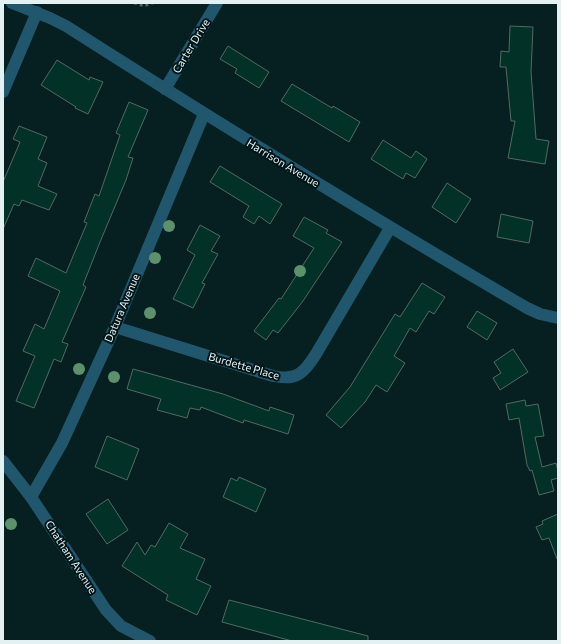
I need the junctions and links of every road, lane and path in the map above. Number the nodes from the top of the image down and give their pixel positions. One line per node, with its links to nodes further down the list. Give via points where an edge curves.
1 (12, 3): 5 (street, Harrison Avenue)
2 (134, 3): 3 (path, via 144,6)
3 (153, 3)
4 (216, 3): 6 (street, Carter Drive)
5 (37, 12): 6 (street, Harrison Avenue, via 66,26); 7 (street)
6 (165, 89): 8 (street, Harrison Avenue)
7 (3, 92)
8 (204, 114): 9 (street, Harrison Avenue); 11 (street, Datura Avenue)
9 (390, 228): 10 (street, Harrison Avenue, via 527,308); 11 (street, Burdette Place, via 314,359 303,372 293,377 273,376)
10 (558, 318)
11 (115, 327): 13 (street, Datura Avenue, via 62,443)
12 (3, 461): 13 (street, Chatham Avenue)
13 (31, 497): 14 (street, Chatham Avenue, via 106,610 121,626)
14 (150, 641)

